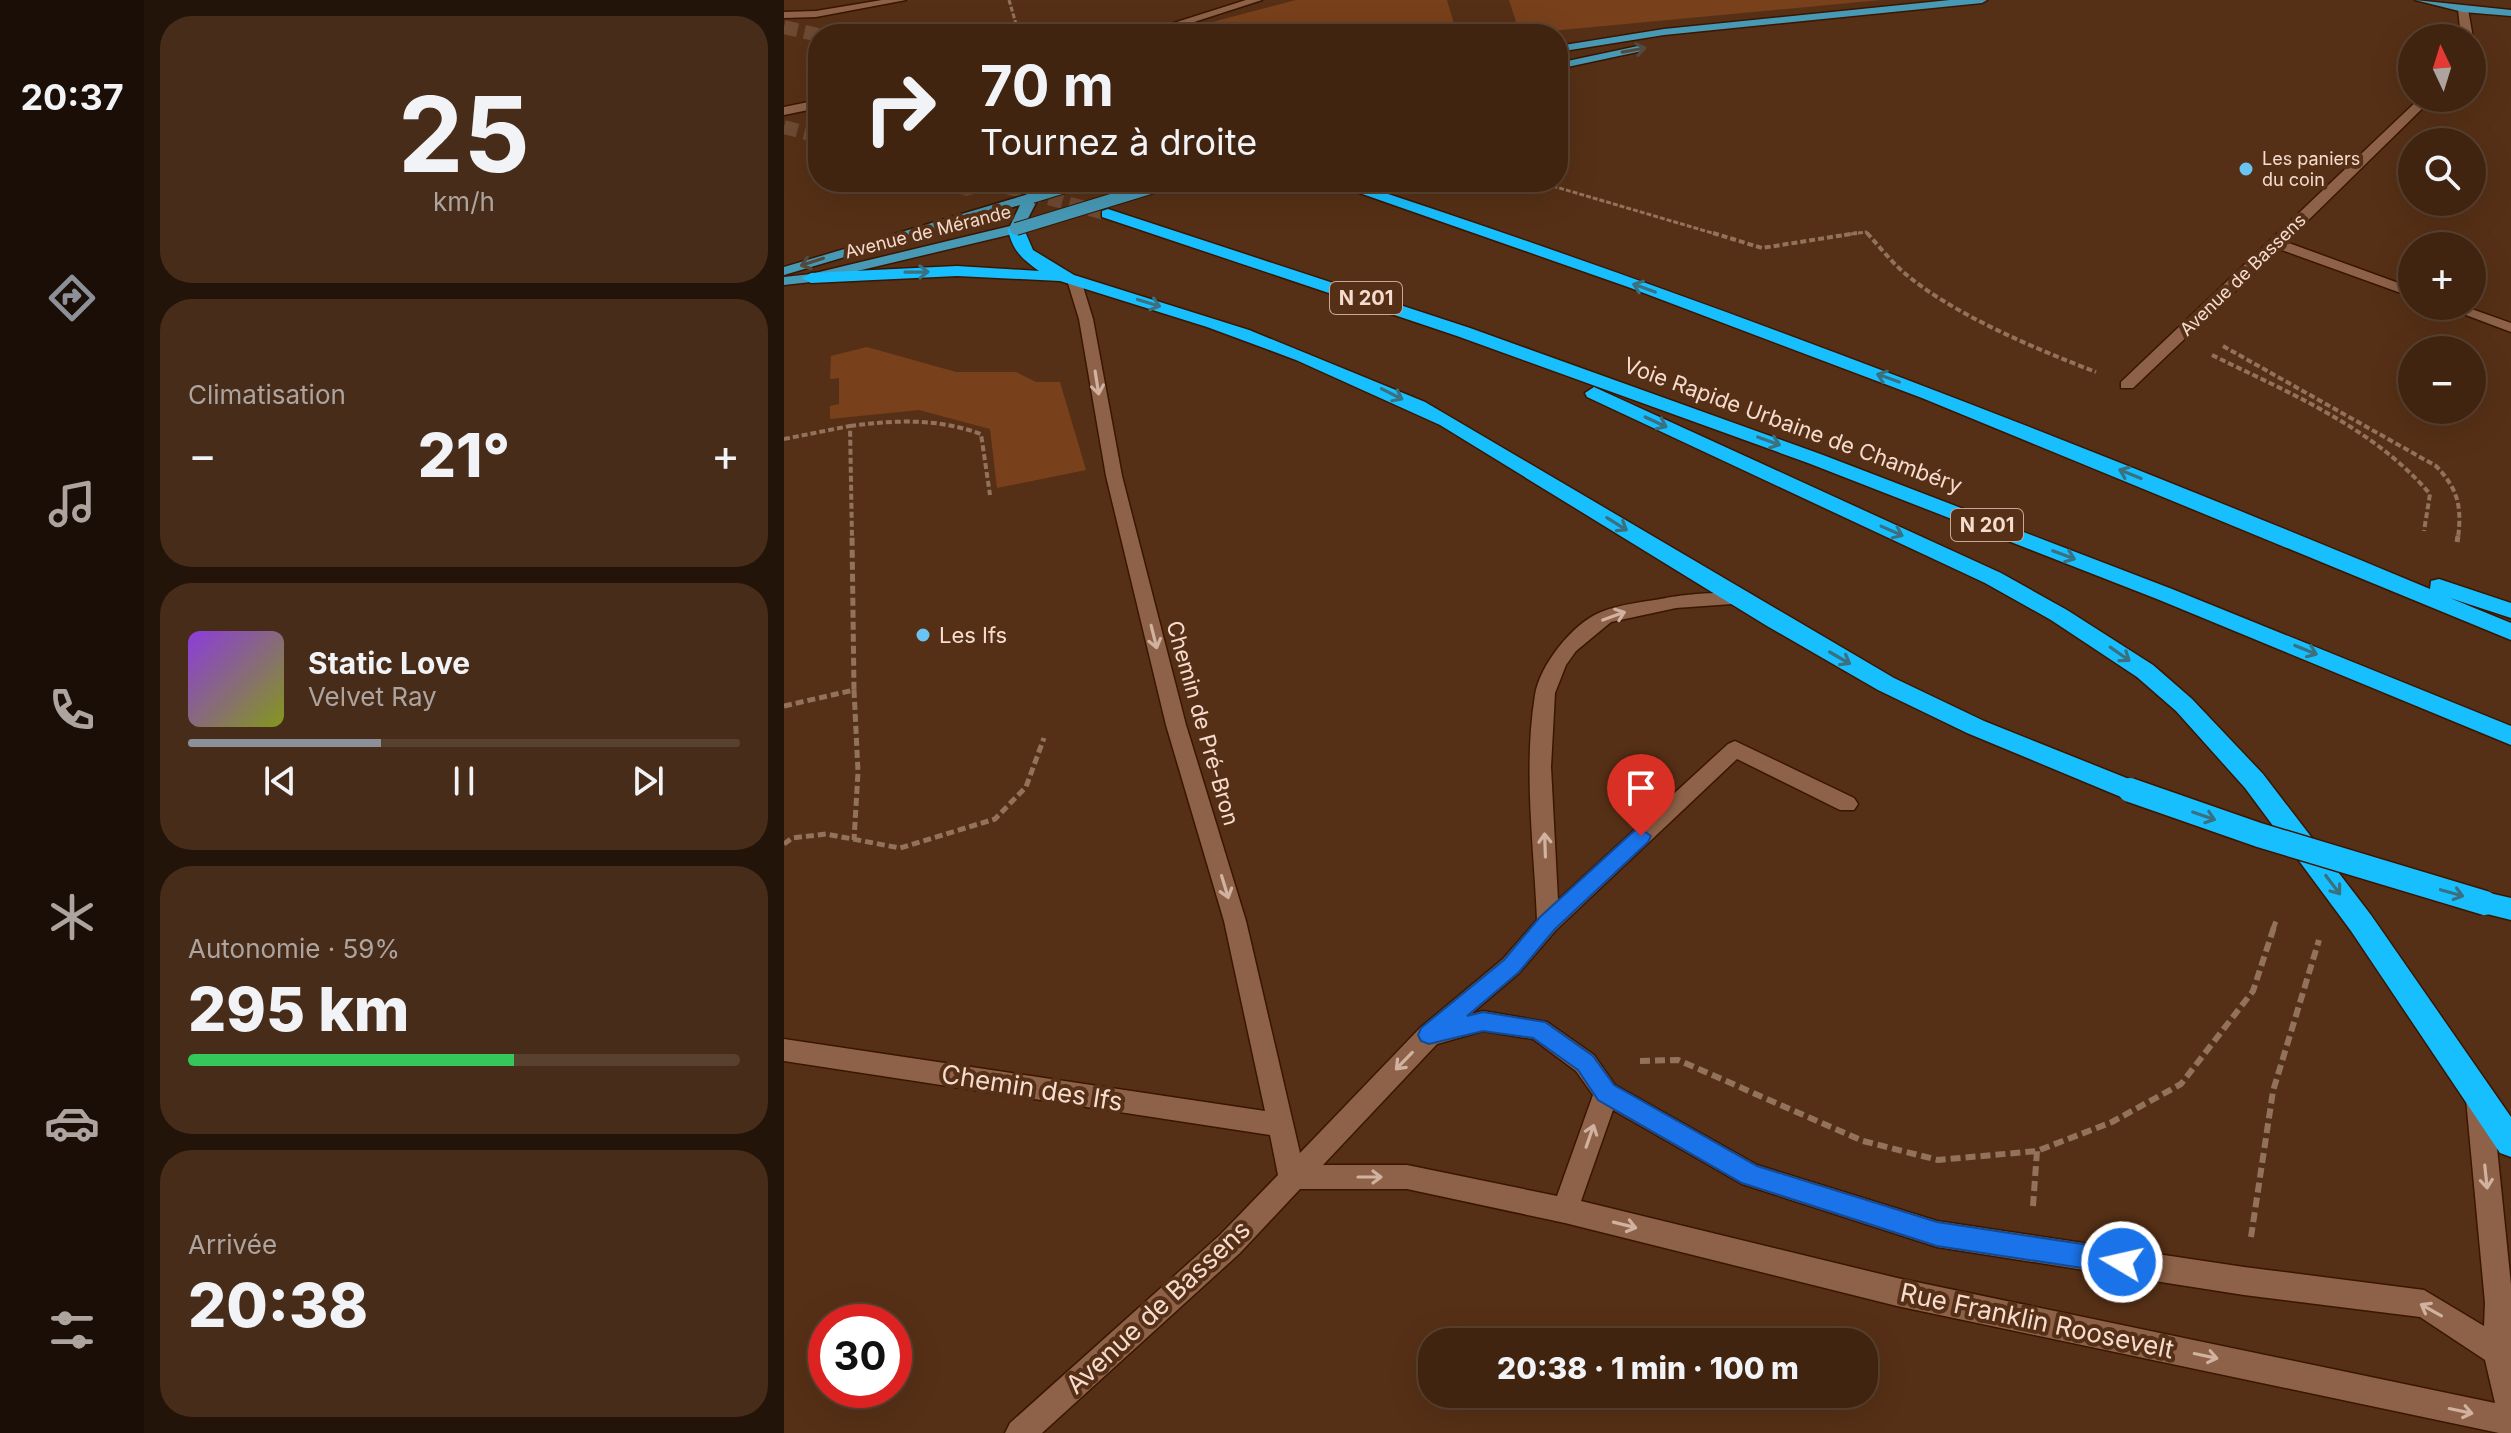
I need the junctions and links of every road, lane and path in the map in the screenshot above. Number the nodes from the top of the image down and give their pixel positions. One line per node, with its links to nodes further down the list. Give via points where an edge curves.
1 (901, 0): 8 (street)
2 (1009, 0): 10 (path)
3 (1257, 0): 11 (street)
4 (1982, 0): 9 (main road)
5 (2420, 0): 6 (main road)
6 (2463, 9): 7 (main road); 12 (street)
7 (2511, 13)
8 (784, 15)
9 (1815, 18): 13 (main road); 14 (main road, one-way to 9)
10 (1016, 24)
11 (1178, 24)
12 (2465, 24)
13 (1568, 47)
14 (1568, 64)
15 (808, 106): 16 (street)
16 (784, 111)
17 (2412, 112): 25 (street, Avenue de Bassens)
18 (1568, 191): 35 (path, via 1762,248 1866,232 1902,271 1948,301 2020,343)
19 (1048, 192): 22 (main road, Avenue de Mérande, bridge)
20 (1137, 192): 24 (main road, Avenue de Mérande, bridge)
21 (1366, 192): 39 (highway, one-way to 21, via 1923,391)
22 (1032, 197): 24 (main road); 26 (main road, Avenue de Mérande, one-way to 26)
23 (1108, 214): 33 (highway, Voie Rapide Urbaine de Chambéry / N 201)
24 (1016, 229): 27 (main road, Avenue de Mérande); 28 (highway, via 1019,245 1031,258)
25 (2276, 243): 30 (street); 34 (street, Avenue de Bassens)
26 (784, 271)
27 (811, 278): 28 (highway, one-way to 28, via 957,271); 29 (main road, Avenue de Mérande)
28 (1074, 280): 42 (highway, one-way to 42, via 1201,319 1376,385 1525,466); 61 (street, Chemin de Pré-Bron, one-way to 61, via 1114,476 1176,725 1235,921)
29 (784, 281)
30 (2398, 288)
31 (2486, 319): 32 (street)
32 (2511, 328)
33 (1458, 330): 47 (highway, Voie Rapide Urbaine de Chambéry / N 201, one-way to 47, via 1811,457); 60 (highway, one-way to 60, via 1993,578 2145,671 2254,781 2361,923)
34 (2185, 333): 35 (street, Avenue de Bassens); 40 (path, via 2381,447 2416,474 2430,494); 41 (path, via 2340,409 2436,466 2457,487 2463,505)
35 (2127, 385)
36 (850, 426): 37 (path); 38 (path, via 909,418 955,424 981,434); 45 (path)
37 (784, 439)
38 (990, 495)
39 (2202, 503): 43 (highway); 44 (highway)
40 (2424, 531)
41 (2457, 542)
42 (1739, 599): 52 (highway, one-way to 52, bridge, via 1887,685 2008,741 2259,835); 54 (street, one-way to 42, via 1541,767 1545,693 1557,664 1569,646 1605,617 1676,602)
43 (2511, 611)
44 (2511, 632)
45 (854, 690): 46 (path); 50 (path)
46 (784, 706)
47 (2511, 736)
48 (1044, 738): 50 (path, via 1026,787 995,819 900,848)
49 (1847, 804): 54 (street, via 1735,749)
50 (854, 840): 51 (path, via 826,834)
51 (784, 844)
52 (2498, 906)
53 (2276, 921): 63 (path, via 2253,991 2181,1084 2112,1122)
54 (1548, 923): 56 (street, via 1511,966)
55 (2319, 940): 67 (path, via 2273,1091)
56 (1429, 1035): 58 (street, via 1483,1021 1538,1029); 64 (street, one-way to 64)
57 (784, 1050): 61 (street, Chemin des Ifs)
58 (1585, 1063): 59 (street); 63 (path, via 1678,1060 1863,1141 1938,1160)
59 (1606, 1093): 65 (street, one-way to 59); 66 (street, via 1751,1175 1937,1234)
60 (2479, 1099): 62 (highway); 68 (street, one-way to 68)
61 (1280, 1125): 64 (street, Chemin de Pré-Bron)
62 (2511, 1143)
63 (2037, 1151): 66 (path)
64 (1292, 1177): 65 (street, Rue Franklin Roosevelt, one-way to 65, via 1407,1177); 71 (street, Avenue de Bassens, via 1230,1244)
65 (1565, 1210): 70 (street, Rue Franklin Roosevelt, one-way to 70, via 1897,1292)
66 (2030, 1247): 67 (street)
67 (2244, 1281): 68 (street, one-way to 67, via 2424,1304)
68 (2504, 1356): 69 (street)
69 (2511, 1410)
70 (2511, 1421)
71 (1020, 1433)

